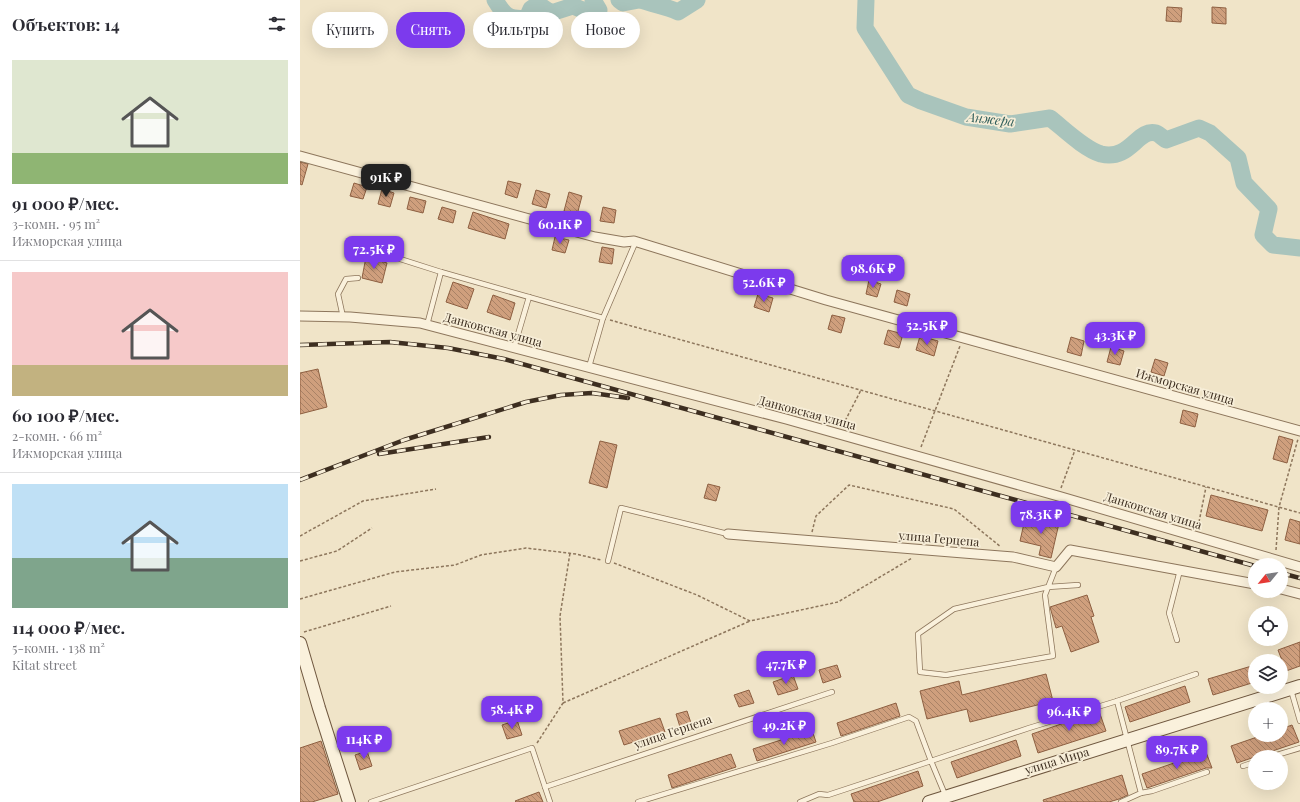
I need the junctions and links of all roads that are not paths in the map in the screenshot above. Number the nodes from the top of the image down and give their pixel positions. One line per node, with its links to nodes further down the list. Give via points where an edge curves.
1 (300, 156): 2 (street, Ижморская улица, via 595,237 624,242)
2 (636, 240): 9 (lane); 13 (street, Ижморская улица, via 826,300)
3 (372, 250): 4 (lane)
4 (441, 272): 6 (lane); 10 (lane)
5 (358, 278): 8 (lane, via 346,279 338,294)
6 (529, 297): 9 (lane); 11 (lane)
7 (300, 316): 8 (street, Данковская улица)
8 (343, 317): 10 (street, Данковская улица)
9 (603, 318): 12 (lane)
10 (427, 325): 11 (street, Данковская улица)
11 (514, 348): 12 (street, Данковская улица)
12 (589, 367): 17 (street, Данковская улица, via 917,456)
13 (1300, 431)
14 (728, 534): 15 (lane, via 621,508); 16 (street, улица Герцена, via 1013,557)
15 (608, 561)
16 (1056, 567): 18 (street, via 1070,550); 21 (lane)
17 (1300, 568)
18 (1180, 570): 19 (street); 24 (lane, via 1169,613)
19 (1248, 583)
20 (1078, 585): 21 (lane)
21 (1048, 587): 21 (lane, via 1045,595 1053,656 946,674 920,672 918,634 954,609)
22 (1288, 590): 23 (street)
23 (1300, 594)
24 (1177, 640)
25 (300, 643): 42 (main road)
26 (1196, 674): 29 (lane)
27 (1295, 687): 30 (lane); 32 (main road, улица Мира)
28 (832, 692): 39 (lane, улица Герцена)
29 (1117, 701): 32 (lane); 35 (lane)
30 (1299, 713): 31 (lane)
31 (1300, 721)
32 (1128, 739): 40 (lane); 41 (main road, улица Мира)
33 (1300, 748): 34 (lane)
34 (1288, 752)
35 (931, 761): 41 (lane); 45 (lane, via 916,721 909,718); 46 (lane)
36 (1248, 764): 37 (lane)
37 (1243, 766)
38 (1207, 772): 40 (lane)
39 (545, 788): 43 (lane, via 532,749); 44 (lane)
40 (1142, 792): 48 (lane)
41 (946, 799): 47 (main road, улица Мира)
42 (349, 802)
43 (371, 802)
44 (550, 802)
45 (638, 802)
46 (800, 802)
47 (929, 802)
48 (1120, 802)

